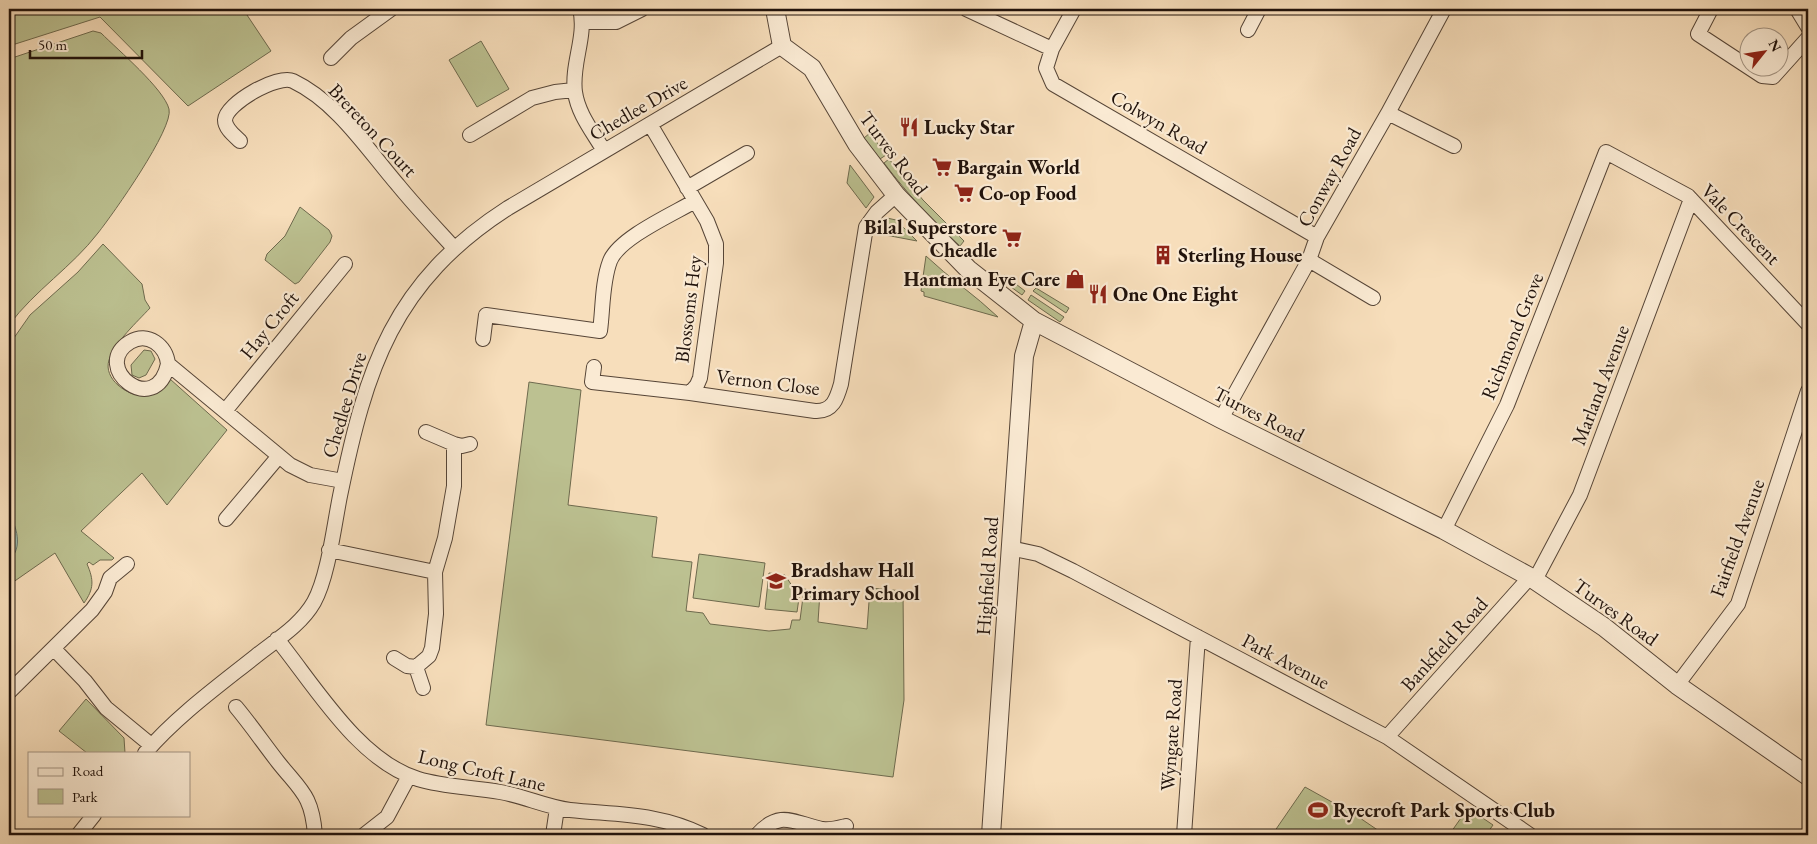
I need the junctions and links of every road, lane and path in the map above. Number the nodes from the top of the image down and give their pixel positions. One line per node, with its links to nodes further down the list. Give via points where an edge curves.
1 (391, 9): 16 (street, via 351,38)
2 (642, 9): 10 (street, via 616,22)
3 (775, 9): 14 (street)
4 (966, 9): 15 (street)
5 (1074, 9): 15 (street, Colwyn Road)
6 (1259, 9): 12 (street)
7 (1444, 9): 18 (street, Conway Road)
8 (1711, 9): 13 (street, via 1698,34 1762,76 1773,77)
9 (1797, 9): 11 (street)
10 (582, 15): 17 (street)
11 (1808, 27)
12 (1248, 30)
13 (1808, 38)
14 (782, 46): 19 (street, Chedlee Drive); 27 (street, Turves Road, via 812,68 857,144)
15 (1052, 49): 30 (street, Colwyn Road, via 1046,68 1053,84)
16 (331, 58)
17 (574, 90): 20 (street, via 532,98); 23 (street, via 582,114)
18 (1388, 113): 22 (street); 30 (street, Conway Road)
19 (650, 124): 23 (street, Chedlee Drive); 26 (street, Blossoms Hey)
20 (470, 135)
21 (240, 141): 31 (street, Brereton Court, via 227,127 227,113 247,95 264,87 282,80 294,82 321,101 349,128)
22 (1454, 146)
23 (604, 150): 31 (street, Chedlee Drive, via 490,220)
24 (1606, 152): 28 (street, Vale Crescent); 50 (street, Richmond Grove, via 1507,405)
25 (747, 153): 26 (street)
26 (687, 188): 29 (street, Blossoms Hey)
27 (896, 195): 35 (street, Turves Road, via 968,269); 41 (street, Vernon Close, via 866,227 842,384 829,409 816,411)
28 (1692, 199): 36 (street, Vale Crescent); 55 (street, Marland Avenue, via 1580,495)
29 (695, 201): 37 (street, via 633,238 616,252 608,271 600,331 486,315); 41 (street, Blossoms Hey, via 713,233 716,263 700,378)
30 (1317, 237): 32 (street, Conway Road)
31 (454, 248): 48 (street, Chedlee Drive, via 418,288 388,336 363,398)
32 (1308, 260): 34 (street); 43 (street, Conway Road)
33 (345, 264): 42 (street, Hay Croft)
34 (1373, 298)
35 (1034, 320): 43 (street, Turves Road); 51 (street, Highfield Road, via 1024,356)
36 (1808, 324)
37 (483, 339)
38 (168, 364): 42 (street)
39 (594, 367): 41 (street, Vernon Close, via 587,381)
40 (1808, 391): 61 (street, Fairfield Avenue, via 1738,604)
41 (690, 393)
42 (225, 411): 47 (street)
43 (1221, 418): 50 (street, Turves Road)
44 (426, 432): 45 (street)
45 (454, 444): 46 (street); 54 (street, via 454,486 445,538)
46 (470, 444)
47 (278, 456): 48 (street, via 305,473); 49 (street)
48 (343, 480): 52 (street, Chedlee Drive)
49 (226, 519)
50 (1444, 530): 55 (street, Turves Road)
51 (1010, 548): 56 (street, Park Avenue, via 1038,554); 79 (street, Highfield Road)
52 (329, 550): 54 (street); 57 (street, Chedlee Drive, via 321,585 312,605)
53 (127, 564): 58 (street, via 110,578 100,600)
54 (434, 572): 60 (street, via 436,614 432,648 429,656)
55 (1533, 579): 61 (street, Turves Road, via 1604,627); 65 (street, Bankfield Road)
56 (1198, 637): 65 (street, Park Avenue); 80 (street, Wyngate Road)
57 (277, 639): 66 (street, Chedlee Drive, via 180,716); 67 (street, Long Croft Lane, via 360,743)
58 (55, 650): 63 (street); 66 (street, via 106,708)
59 (394, 658): 60 (street)
60 (416, 667): 62 (street)
61 (1677, 685): 68 (street, Turves Road)
62 (423, 688)
63 (9, 692)
64 (237, 707): 74 (street, via 306,796)
65 (1387, 737): 81 (street, Park Avenue)
66 (148, 749)
67 (408, 776): 69 (street, Long Croft Lane, via 510,794); 75 (street, via 387,816)
68 (1808, 776)
69 (557, 808): 76 (street, Long Croft Lane); 77 (street, Long Croft Lane, via 646,816 670,821)
70 (93, 816): 73 (street)
71 (846, 826): 72 (street)
72 (831, 832): 78 (street, via 786,819 771,822)
73 (78, 835)
74 (315, 835)
75 (364, 835)
76 (553, 835)
77 (703, 835)
78 (757, 835)
79 (991, 835)
80 (1184, 835)
81 (1530, 835)

